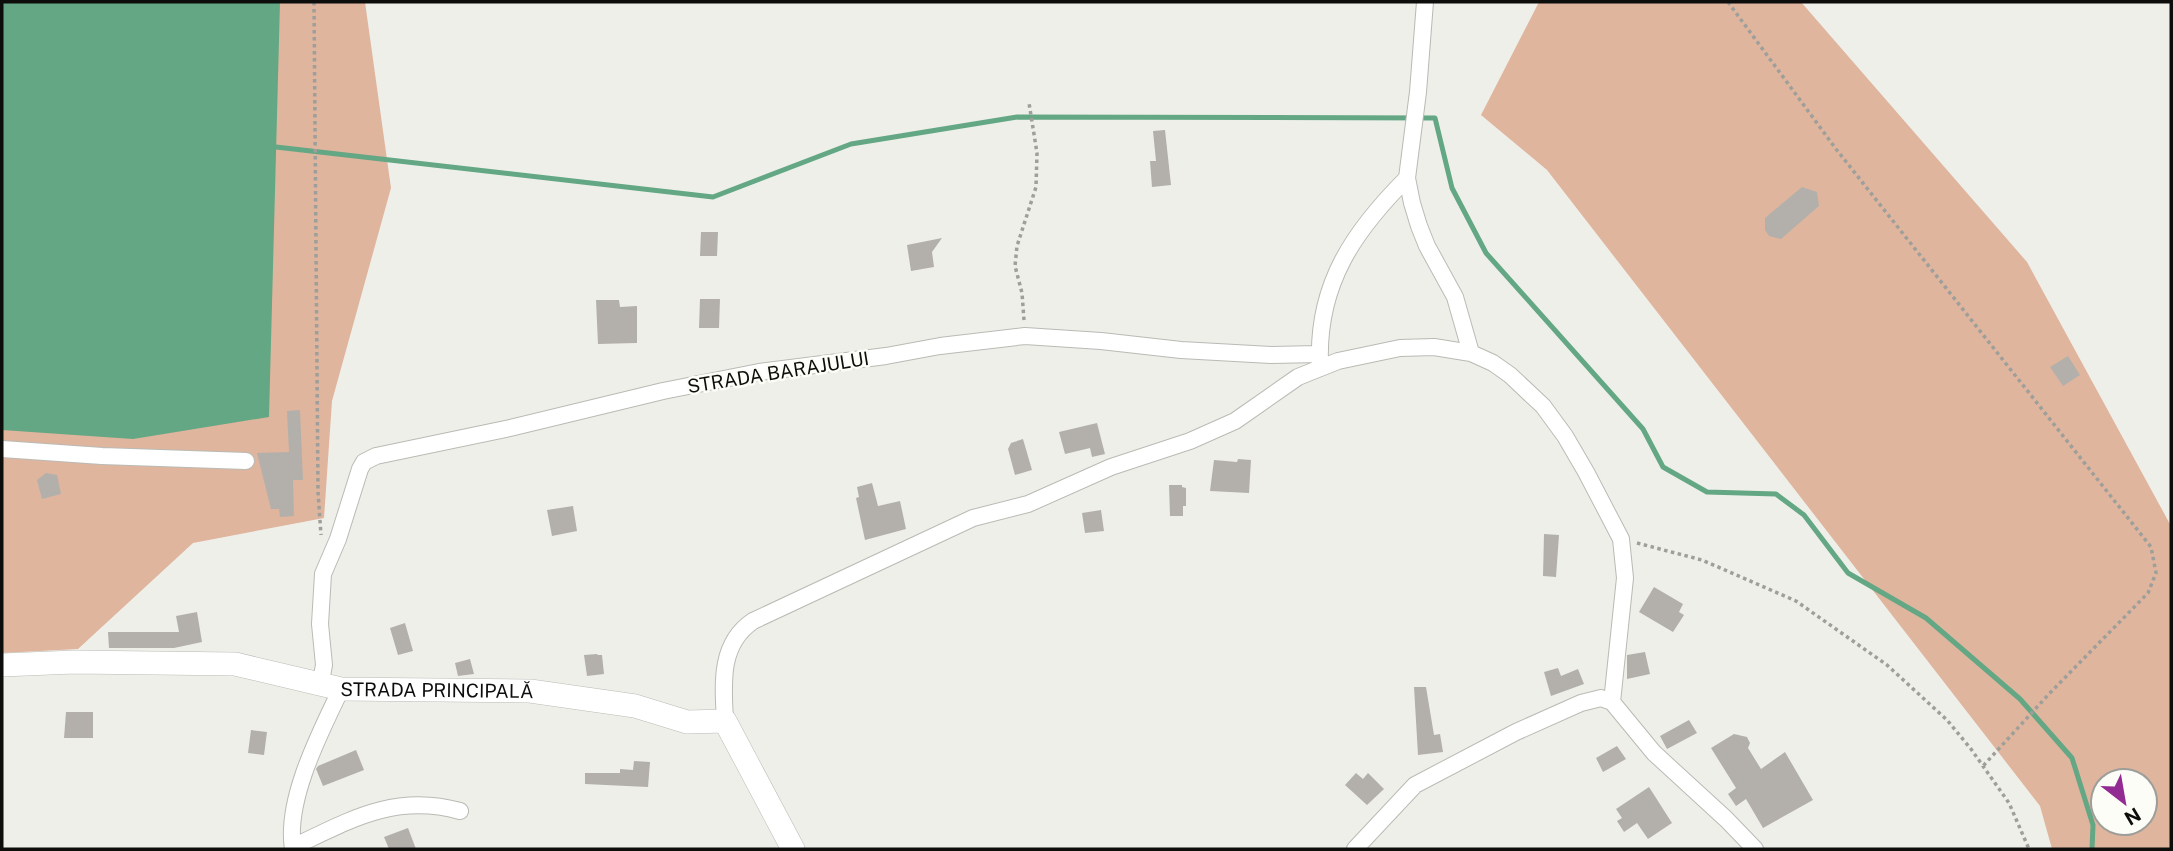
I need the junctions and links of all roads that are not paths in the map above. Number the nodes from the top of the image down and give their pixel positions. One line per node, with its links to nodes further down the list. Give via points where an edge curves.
1 (1425, 2): 2 (street)
2 (1407, 172): 3 (street, via 1419,226 1455,297); 4 (street, via 1356,236 1334,274 1323,307)
3 (1471, 353): 4 (street, via 1400,348); 9 (street, via 1510,375 1543,407 1586,472 1621,539 1626,578)
4 (1320, 361): 8 (street, STRADA BARAJULUI, via 1025,336 759,372 376,456 360,469 323,574 320,624); 10 (street, via 1235,421 1028,504 973,518 752,621 738,632 726,658)
5 (2, 449): 6 (street)
6 (246, 461)
7 (2, 665): 8 (main road, STRADA PRINCIPALĂ, via 235,664)
8 (331, 687): 10 (main road, STRADA PRINCIPALĂ, via 530,691 635,706 687,722); 12 (street, via 292,824)
9 (1612, 702): 14 (street, via 1601,698 1581,703 1415,785); 15 (street, via 1654,753)
10 (725, 722): 13 (main road)
11 (460, 811): 12 (street, via 417,803 385,809)
12 (293, 848)
13 (793, 849)
14 (1355, 849)
15 (1755, 849)

